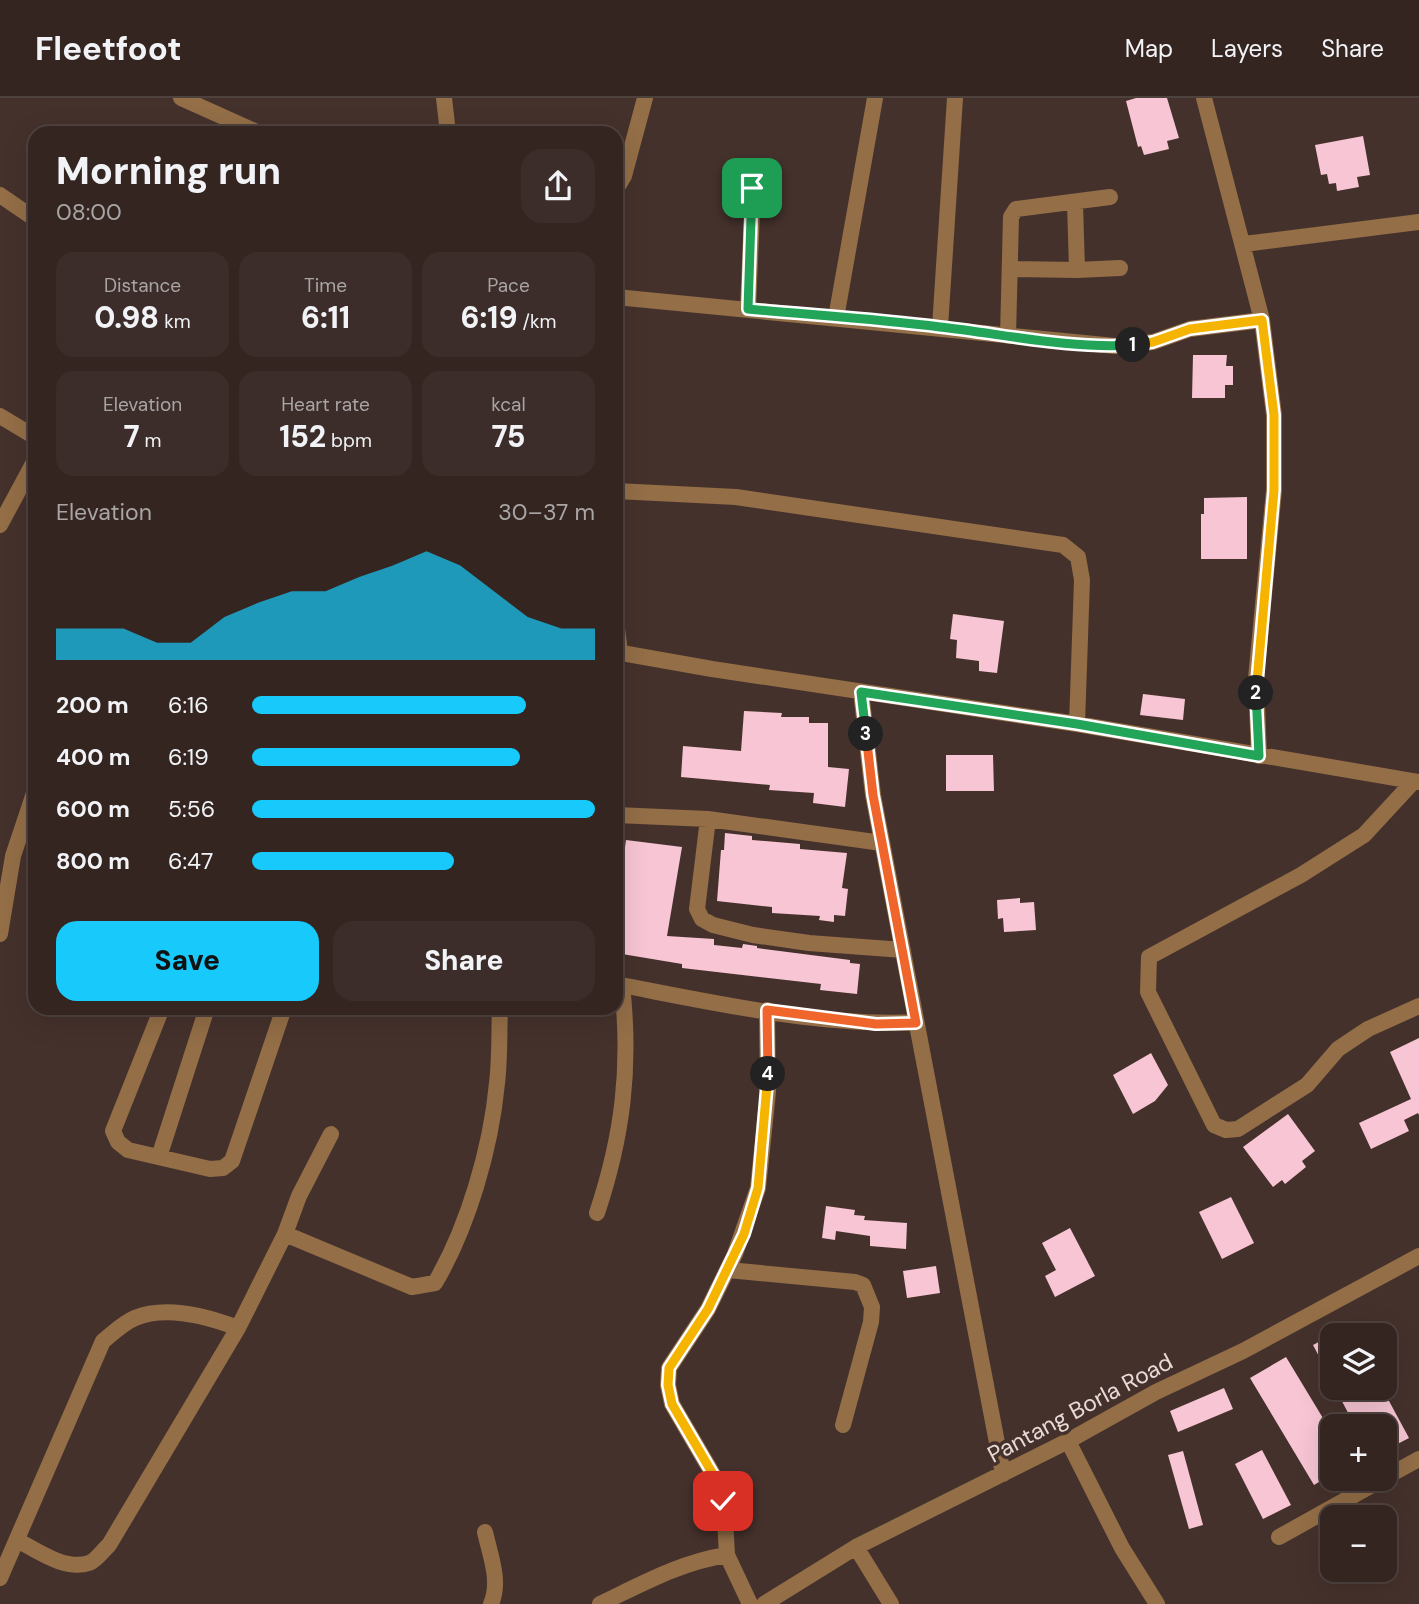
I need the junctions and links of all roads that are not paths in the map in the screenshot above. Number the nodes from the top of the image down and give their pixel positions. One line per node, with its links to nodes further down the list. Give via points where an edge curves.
1 (181, 98): 7 (street)
2 (444, 98): 8 (street)
3 (645, 98): 9 (street)
4 (875, 98): 22 (street)
5 (955, 98): 24 (street)
6 (1204, 98): 16 (street)
7 (243, 126)
8 (447, 126)
9 (623, 178)
10 (752, 188): 21 (street)
11 (0, 195): 14 (street)
12 (1110, 197): 13 (street)
13 (1075, 203): 18 (street, via 1016,209 1011,217); 19 (street)
14 (28, 214)
15 (1419, 222): 16 (street)
16 (1244, 244): 23 (street)
17 (1120, 268): 19 (street)
18 (1010, 269): 19 (street); 25 (street)
19 (1077, 270)
20 (623, 298): 21 (street)
21 (748, 309): 22 (street)
22 (836, 318): 24 (street)
23 (1262, 320): 25 (street, via 1190,329 1153,342 1126,345); 34 (street, via 1274,415 1274,490 1256,678)
24 (940, 327): 25 (street)
25 (1008, 336)
26 (0, 416): 27 (street)
27 (28, 433)
28 (28, 473): 30 (street)
29 (623, 491): 33 (street, via 736,497 1063,545 1078,557 1082,579)
30 (0, 525)
31 (623, 653): 32 (street)
32 (861, 692): 33 (street); 39 (street)
33 (1077, 724): 34 (street)
34 (1259, 756): 35 (street)
35 (1416, 782): 43 (street, via 1364,835 1301,876 1149,957 1147,973 1148,992 1214,1125 1226,1130 1238,1129 1307,1085 1338,1049 1368,1029)
36 (28, 811): 40 (street, via 13,856)
37 (623, 815): 38 (street)
38 (708, 819): 39 (street); 41 (street, via 697,909 702,919 753,935)
39 (882, 843): 41 (street)
40 (0, 934)
41 (902, 950): 50 (street)
42 (623, 986): 45 (street)
43 (1419, 1006)
44 (623, 1007): 53 (street, via 625,1094 612,1169)
45 (767, 1010): 50 (street, via 876,1024); 56 (street, via 768,1092 758,1188)
46 (159, 1015): 52 (street, via 113,1131 128,1150)
47 (205, 1015): 52 (street)
48 (282, 1015): 52 (street, via 232,1161 223,1168 210,1169)
49 (500, 1015): 54 (street, via 497,1083 487,1142 449,1260 435,1283 412,1287)
50 (916, 1023): 62 (street)
51 (331, 1134): 54 (street)
52 (159, 1157)
53 (597, 1213)
54 (285, 1234): 57 (street)
55 (1419, 1256): 59 (street, Pantang Borla Road)
56 (728, 1270): 58 (street, via 863,1285 872,1307 871,1322); 68 (street, via 669,1368 668,1385 672,1404 714,1476 723,1501)
57 (239, 1328): 66 (street, via 109,1545 91,1563 55,1560); 66 (street, via 211,1318 162,1314 135,1318 103,1341)
58 (843, 1425)
59 (1068, 1441): 62 (street, Pantang Borla Road); 75 (street, via 1122,1548)
60 (1419, 1459): 61 (street)
61 (1397, 1471)
62 (1003, 1474): 67 (street, Pantang Borla Road)
63 (1361, 1491): 65 (street)
64 (485, 1532): 70 (street, via 496,1583)
65 (1279, 1537)
66 (17, 1540): 69 (street)
67 (856, 1548): 73 (street, Pantang Borla Road); 74 (street)
68 (727, 1555): 71 (street, via 670,1570); 72 (street)
69 (0, 1578)
70 (491, 1604)
71 (600, 1604)
72 (750, 1604)
73 (764, 1604)
74 (891, 1604)
75 (1157, 1604)

